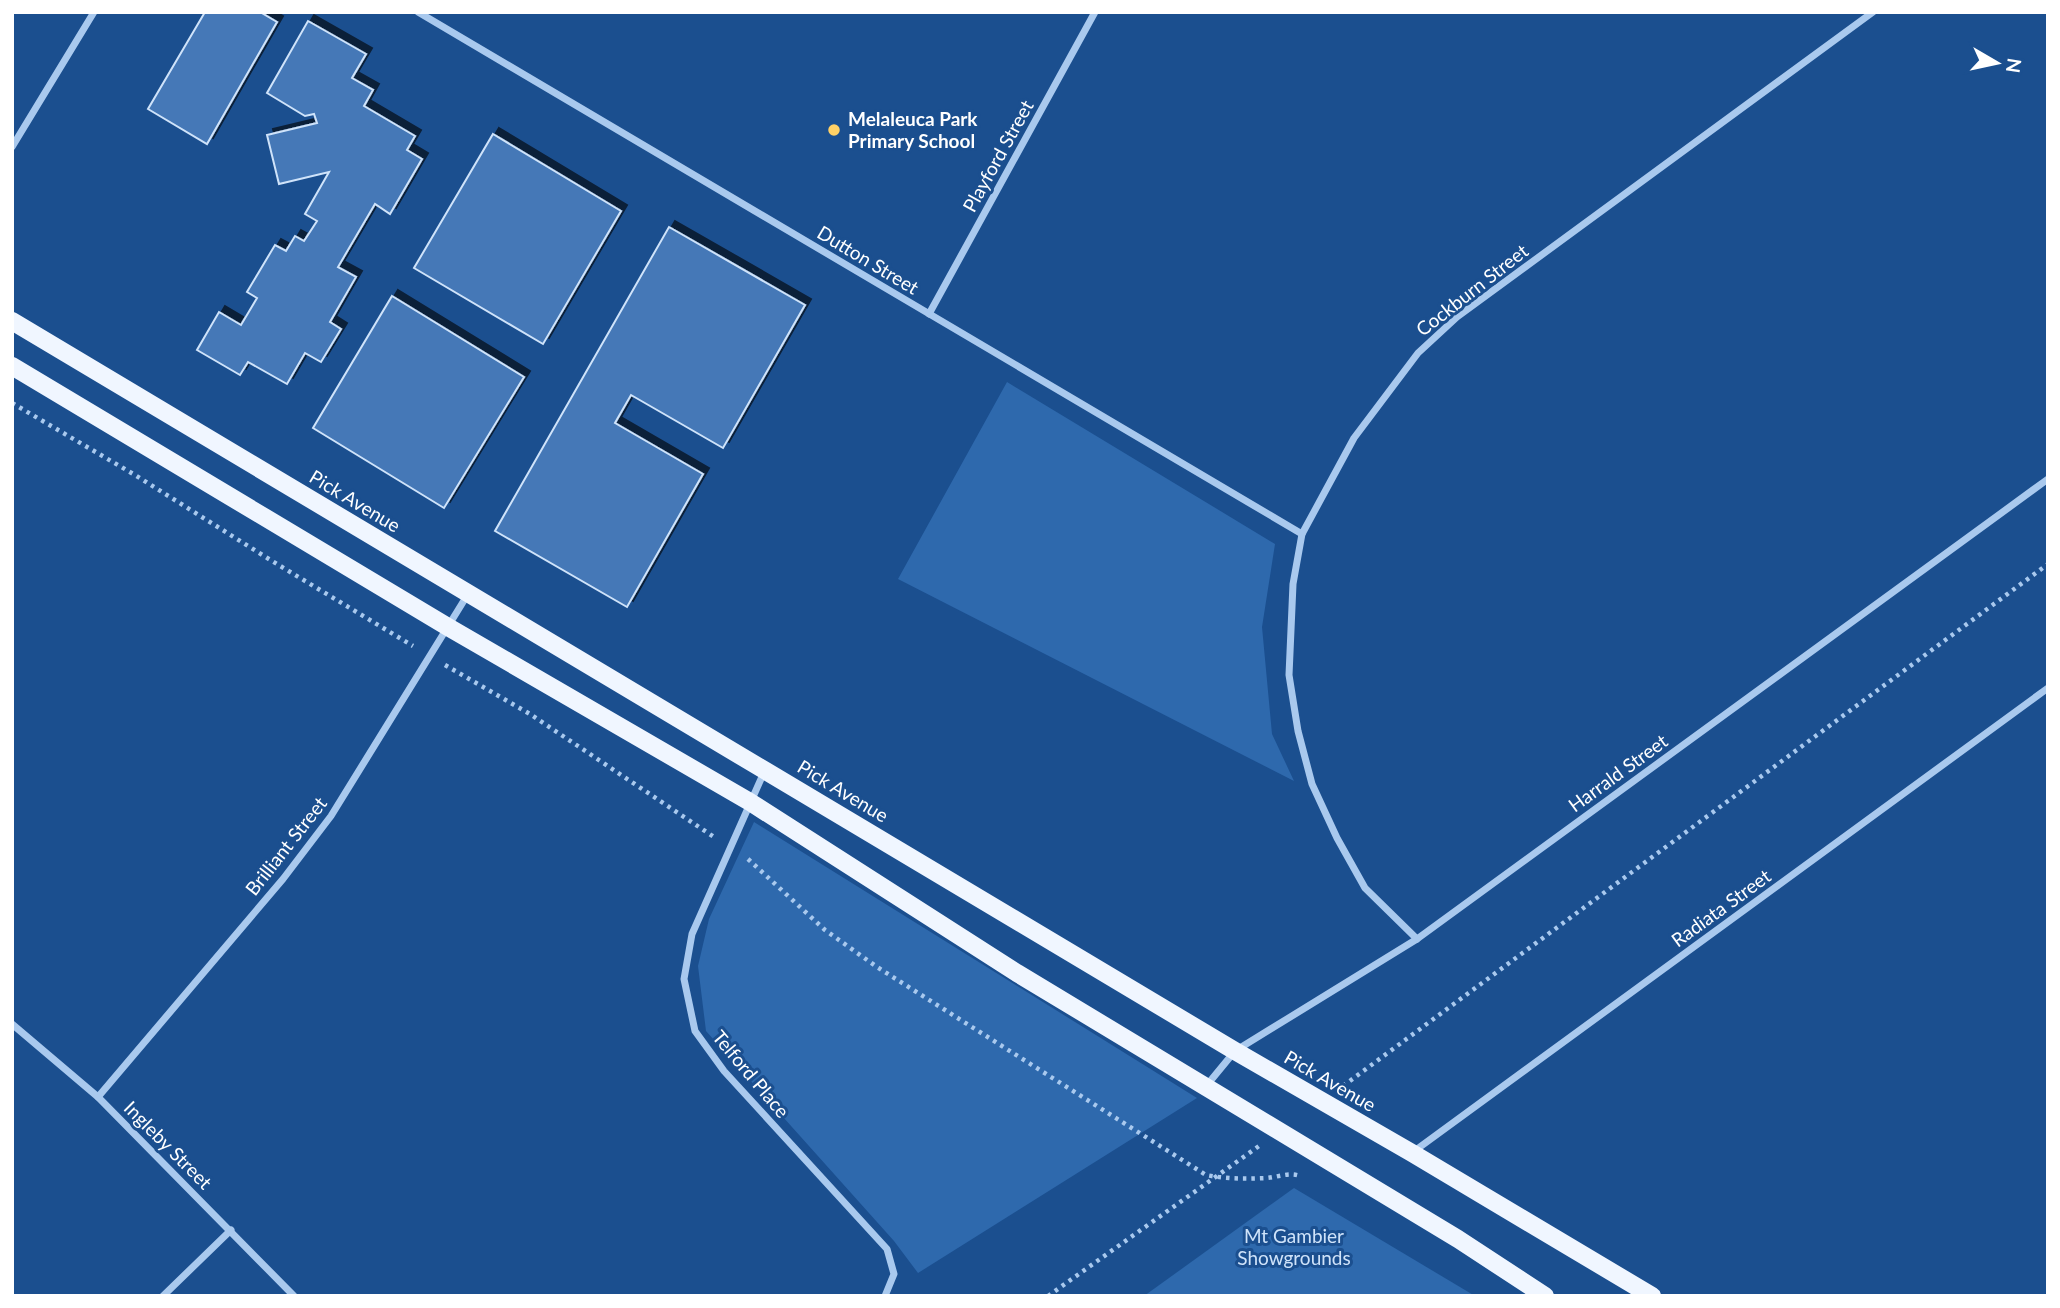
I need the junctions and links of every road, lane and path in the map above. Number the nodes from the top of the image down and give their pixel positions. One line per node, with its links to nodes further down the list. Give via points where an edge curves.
1 (93, 12): 5 (street)
2 (418, 12): 6 (street, Dutton Street)
3 (1095, 12): 6 (street, Playford Street)
4 (1873, 12): 11 (street, Cockburn Street, via 1448,326 1418,353 1354,438)
5 (12, 147)
6 (929, 314): 11 (street, Dutton Street)
7 (12, 321): 13 (main road, Pick Avenue)
8 (12, 366): 14 (main road)
9 (12, 403): 15 (path)
10 (2048, 479): 20 (street, Harrald Street)
11 (1302, 534): 20 (street, Cockburn Street, via 1293,584 1289,676 1312,784 1365,888)
12 (2048, 564): 25 (path)
13 (468, 593): 14 (street, Brilliant Street); 17 (main road, Pick Avenue)
14 (448, 627): 15 (street, Brilliant Street); 18 (main road)
15 (430, 656): 19 (path, via 530,714); 24 (street, Brilliant Street, via 331,816)
16 (2048, 688): 27 (street, Radiata Street)
17 (765, 769): 18 (street, Telford Place); 22 (main road, Pick Avenue)
18 (750, 802): 19 (street, Telford Place); 23 (main road)
19 (730, 847): 28 (path, via 825,930 877,967); 33 (street, Telford Place, via 692,934 684,979 695,1031 723,1071 887,1249 894,1274)
20 (1417, 939): 22 (street, Harrald Street)
21 (12, 1024): 24 (street, Ingleby Street)
22 (1236, 1051): 23 (street, Harrald Street); 25 (main road, Pick Avenue)
23 (1206, 1087): 26 (main road)
24 (98, 1097): 30 (street, Ingleby Street)
25 (1323, 1101): 27 (main road, Pick Avenue)
26 (1280, 1132): 28 (path); 35 (main road)
27 (1412, 1153): 36 (main road, Pick Avenue)
28 (1215, 1177): 29 (path, via 1293,1174); 34 (path)
29 (1310, 1179)
30 (231, 1230): 31 (street); 32 (street, Ingleby Street)
31 (163, 1296)
32 (294, 1296)
33 (885, 1296)
34 (1048, 1296)
35 (1545, 1296)
36 (1652, 1296)

